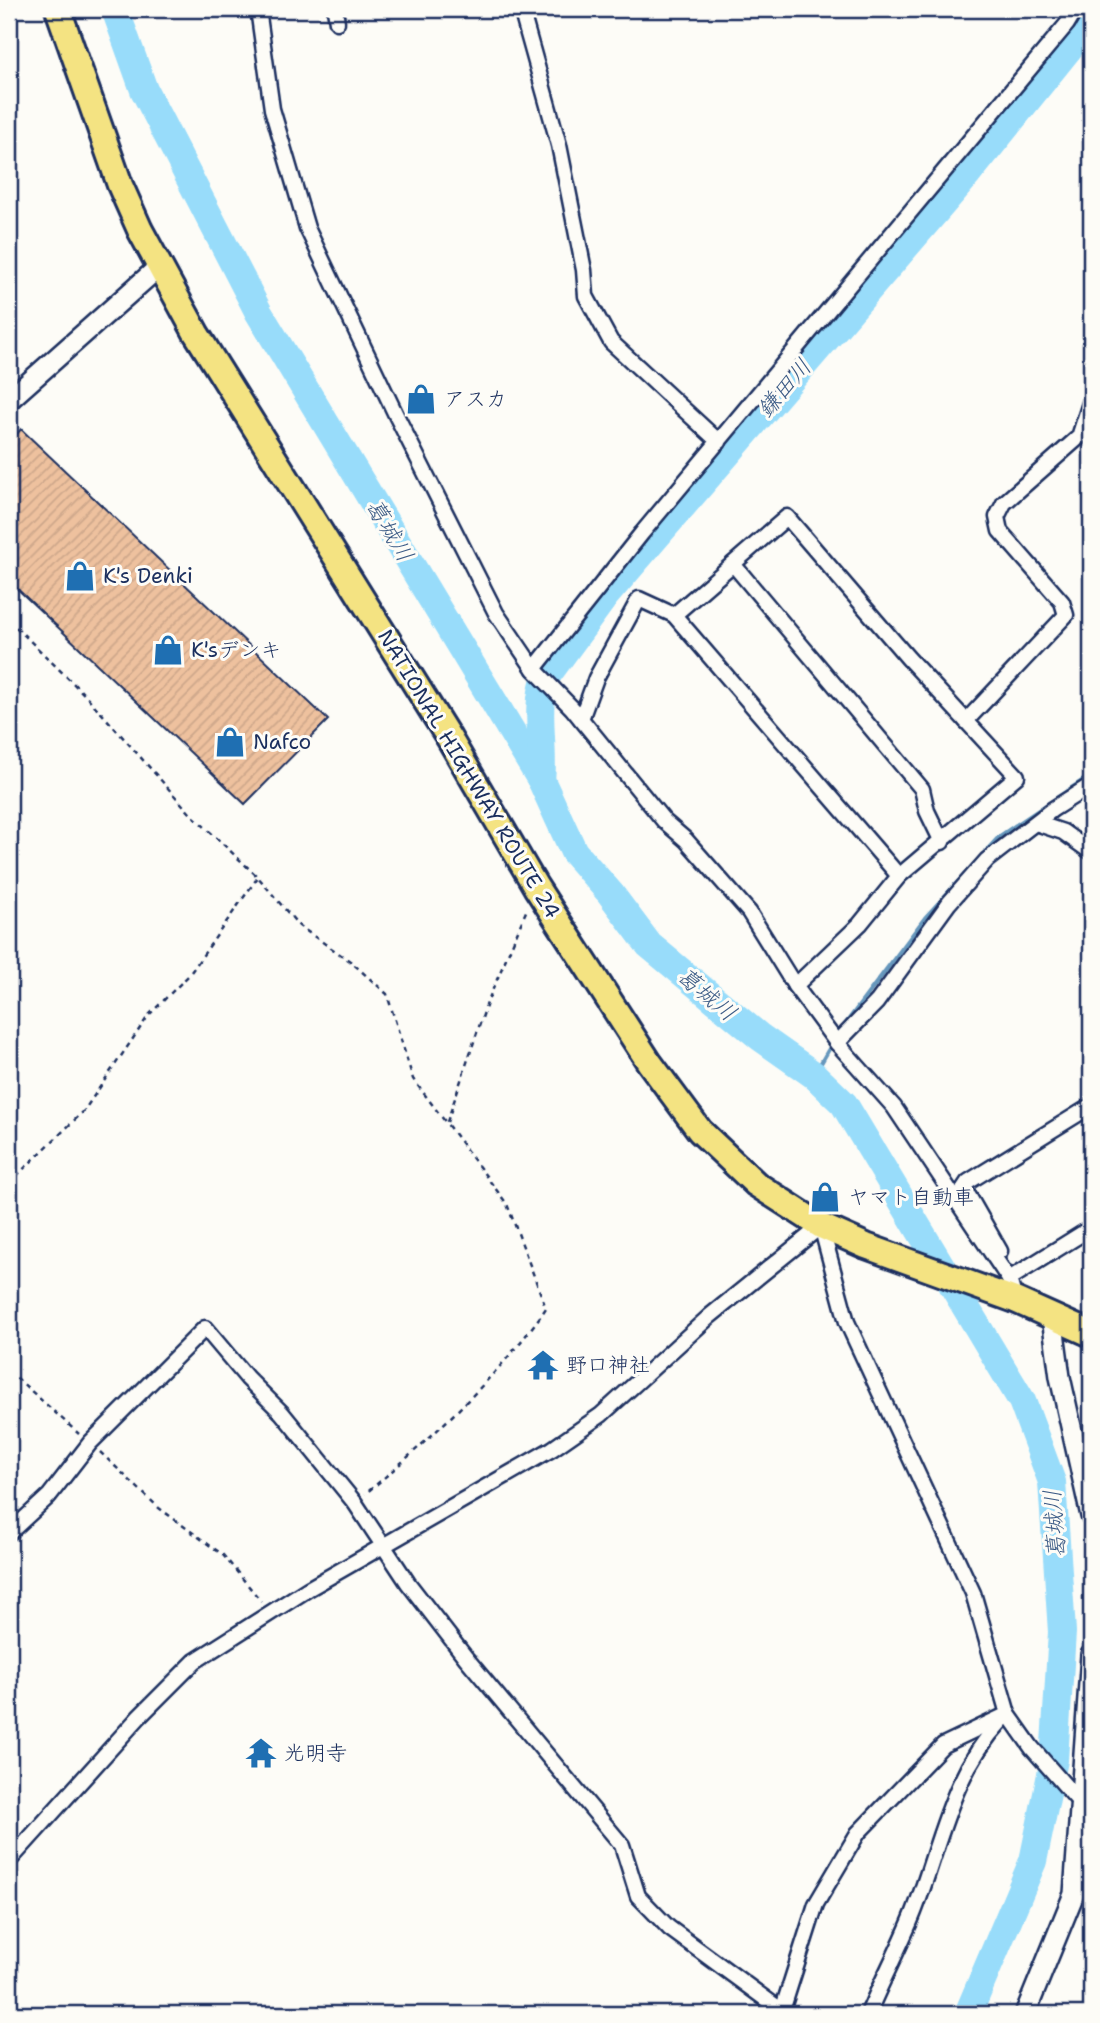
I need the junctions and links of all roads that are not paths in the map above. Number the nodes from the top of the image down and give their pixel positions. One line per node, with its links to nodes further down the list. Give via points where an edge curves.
1 (58, 9): 5 (highway, NATIONAL HIGHWAY ROUTE 24, via 120,185)
2 (258, 9): 11 (street, via 272,109 307,228 496,613)
3 (521, 9): 8 (street, via 559,145 586,296 611,342)
4 (1076, 9): 8 (street)
5 (160, 266): 6 (main road); 22 (highway, NATIONAL HIGHWAY ROUTE 24, via 196,333 449,738 536,887 649,1062 700,1131 756,1184)
6 (9, 400)
7 (1091, 400): 13 (street, via 1079,437 1004,503 997,517 1000,531 1066,607 1066,615)
8 (719, 442): 11 (street)
9 (733, 564): 10 (street); 13 (street, via 787,517); 16 (street, via 922,789)
10 (674, 614): 12 (street, via 639,599); 18 (street)
11 (534, 669): 12 (street)
12 (577, 714): 19 (street, via 664,821 749,912)
13 (966, 721): 16 (street, via 1017,776)
14 (1091, 785): 15 (street)
15 (1036, 823): 17 (street, via 1063,832); 20 (street, via 987,860 949,903 877,1002)
16 (942, 842): 18 (street)
17 (1091, 852)
18 (899, 876): 19 (street, via 860,924)
19 (794, 986): 20 (street)
20 (837, 1043): 24 (street, via 894,1107)
21 (1091, 1106): 24 (street, via 964,1188 1000,1251)
22 (821, 1226): 24 (highway, NATIONAL HIGHWAY ROUTE 24, via 866,1247); 29 (street, via 710,1316 601,1415); 31 (street, via 847,1322 973,1593)
23 (1091, 1228): 24 (street)
24 (1006, 1286): 25 (highway, NATIONAL HIGHWAY ROUTE 24)
25 (1052, 1317): 26 (highway, NATIONAL HIGHWAY ROUTE 24); 27 (main road, via 1060,1377)
26 (1091, 1334)
27 (1091, 1516)
28 (9, 1533): 29 (street, via 49,1496 90,1443 205,1328 282,1413)
29 (385, 1547): 33 (street, via 338,1571 195,1661); 34 (street, via 466,1658 622,1845 638,1896 669,1928)
30 (1091, 1654): 32 (main road)
31 (1008, 1714): 32 (street); 34 (street, via 943,1745 858,1833 816,1904); 35 (street, via 980,1744 950,1801 914,1912)
32 (1080, 1801): 36 (main road, via 1074,1894)
33 (9, 1861)
34 (782, 2012)
35 (869, 2014)
36 (1025, 2014)

